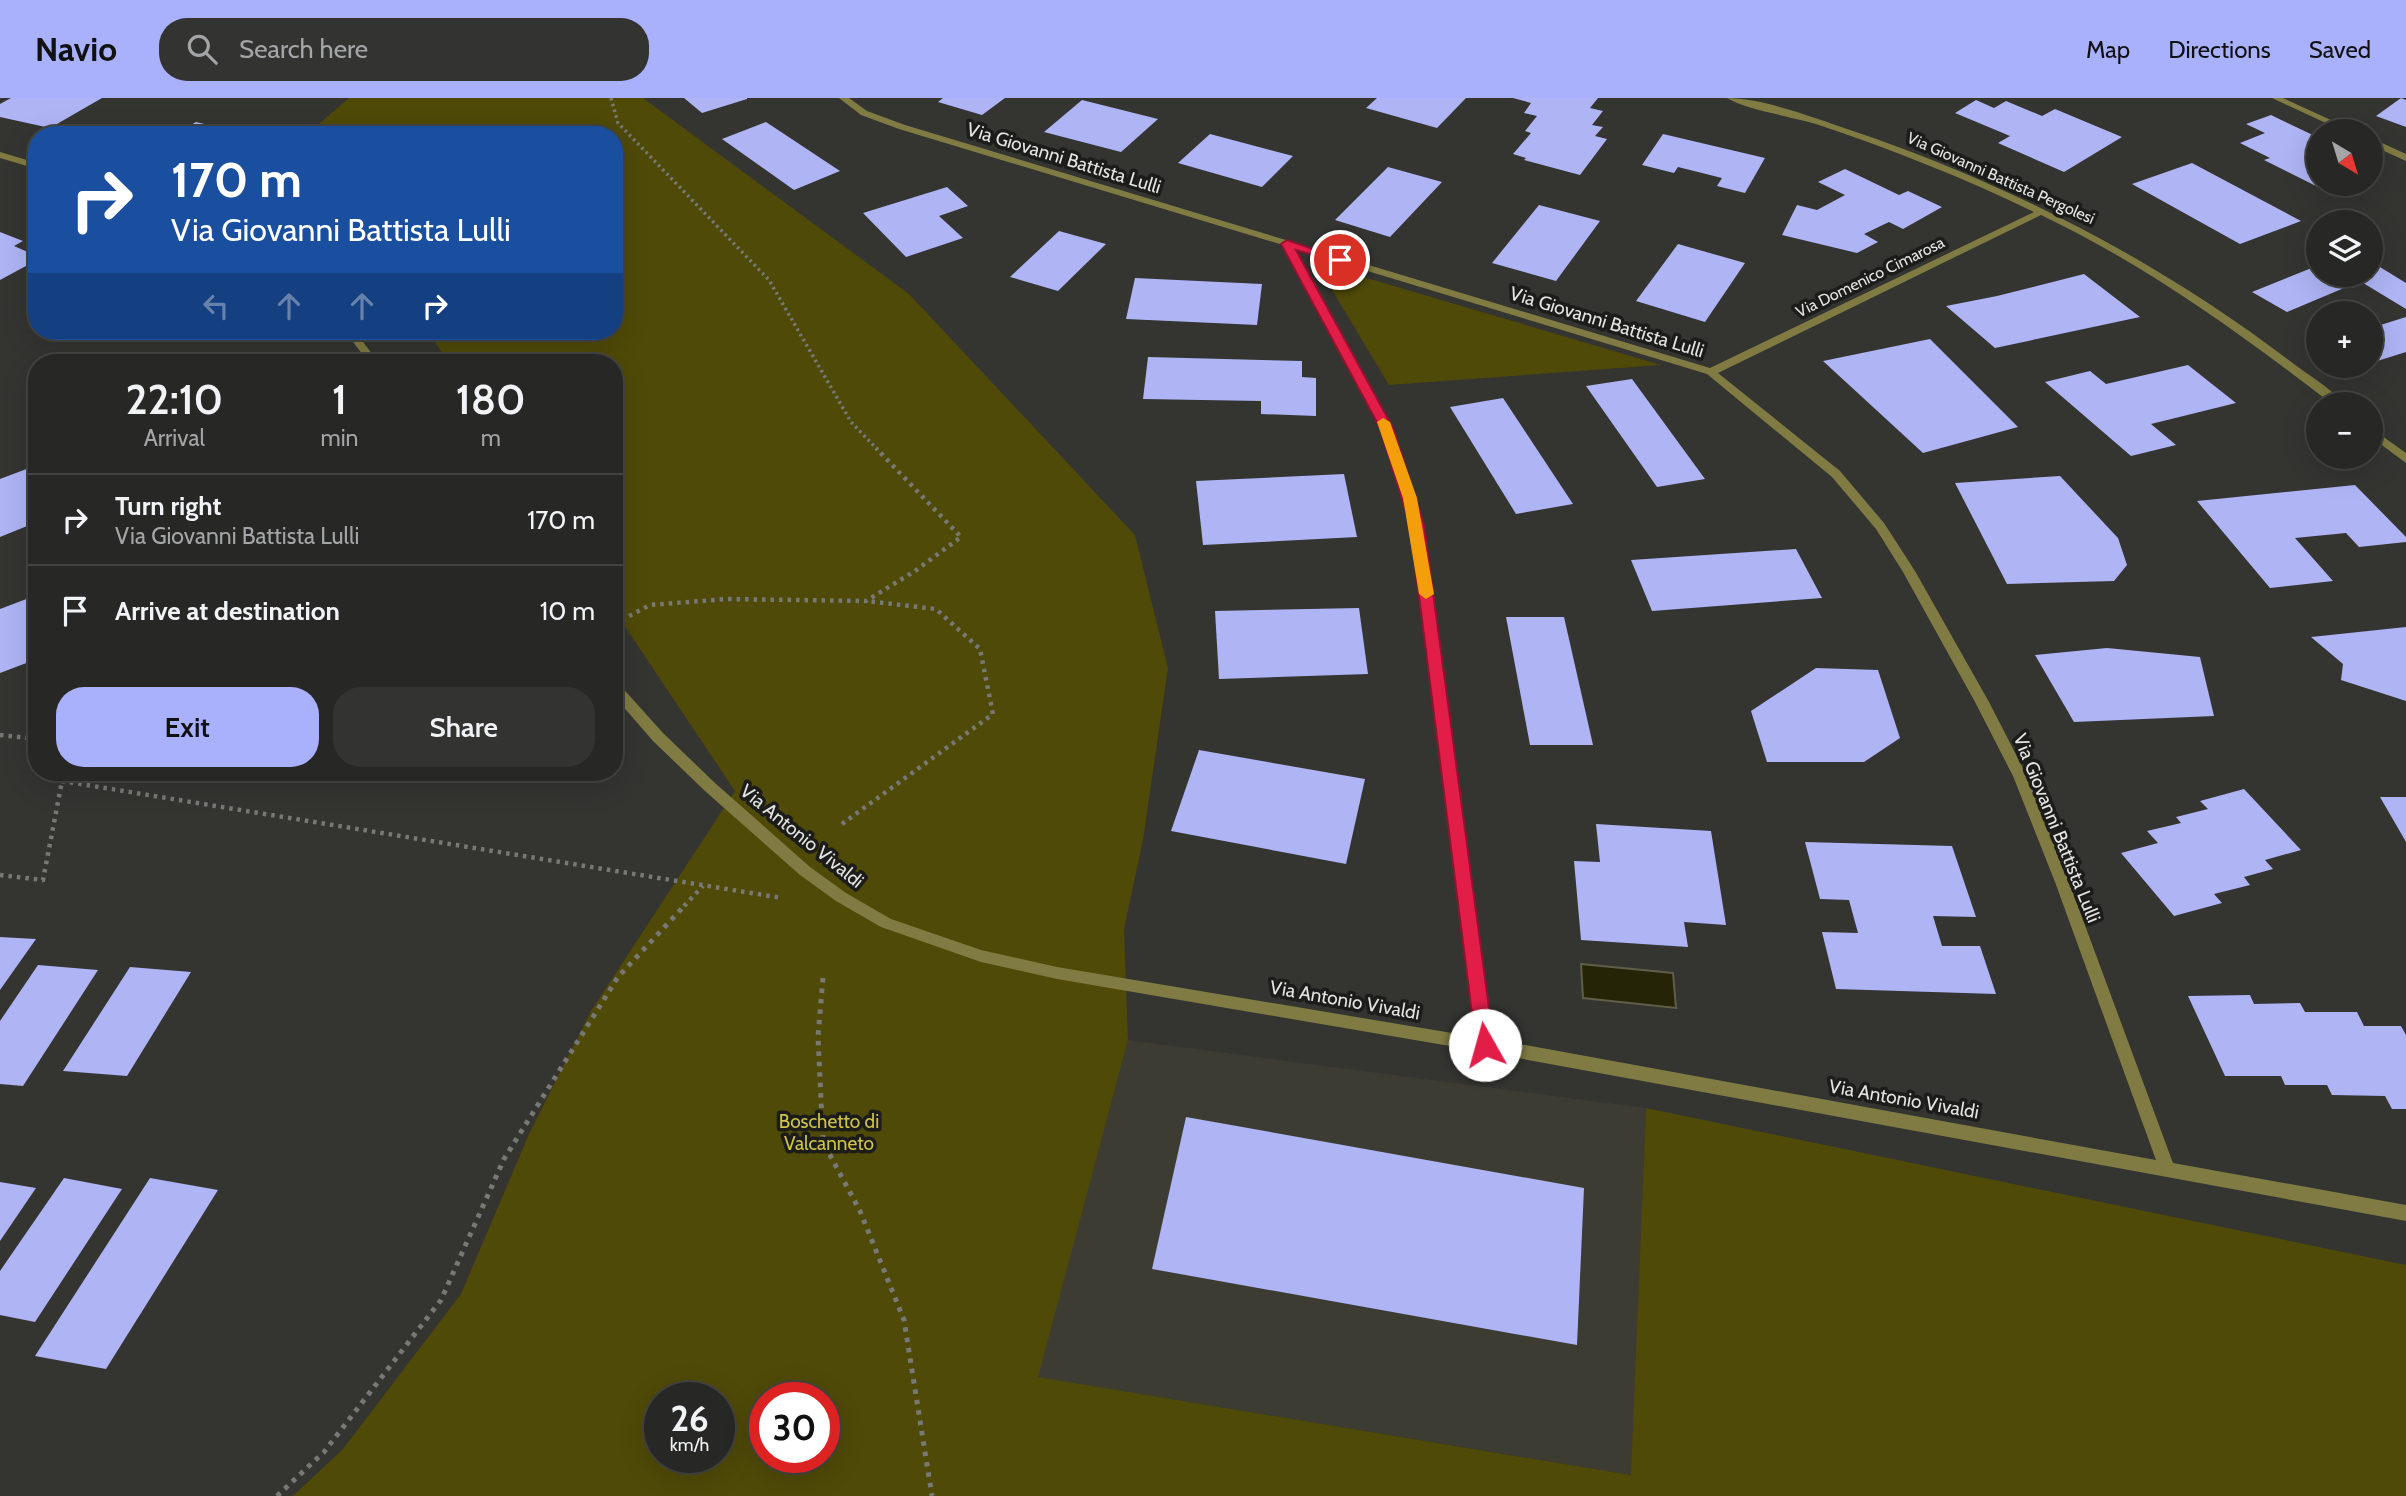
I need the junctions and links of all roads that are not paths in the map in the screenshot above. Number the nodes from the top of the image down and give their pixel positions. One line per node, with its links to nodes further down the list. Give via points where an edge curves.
1 (843, 98): 10 (street, Via Giovanni Battista Lulli, via 864,113 902,127)
2 (1731, 98): 9 (street, Via Giovanni Battista Pergolesi, via 1867,138)
3 (2276, 98): 4 (street)
4 (2323, 119)
5 (2384, 147): 7 (street)
6 (0, 155): 8 (street)
7 (2406, 158)
8 (28, 163)
9 (2043, 211): 11 (street, Via Domenico Cimarosa); 12 (street, Via Giovanni Battista Pergolesi, via 2108,244 2204,303)
10 (1287, 244): 11 (street, Via Giovanni Battista Lulli); 16 (street, via 1386,428 1413,512)
11 (1711, 372): 17 (street, Via Giovanni Battista Lulli, via 1836,474 1899,555 2020,776)
12 (2323, 392)
13 (2383, 441): 14 (street)
14 (2406, 459)
15 (623, 697): 16 (street, Via Antonio Vivaldi, via 674,753 747,821 841,897 886,923 1021,966)
16 (1485, 1045): 17 (street, Via Antonio Vivaldi)
17 (2167, 1168): 18 (street, Via Antonio Vivaldi)
18 (2406, 1213)

